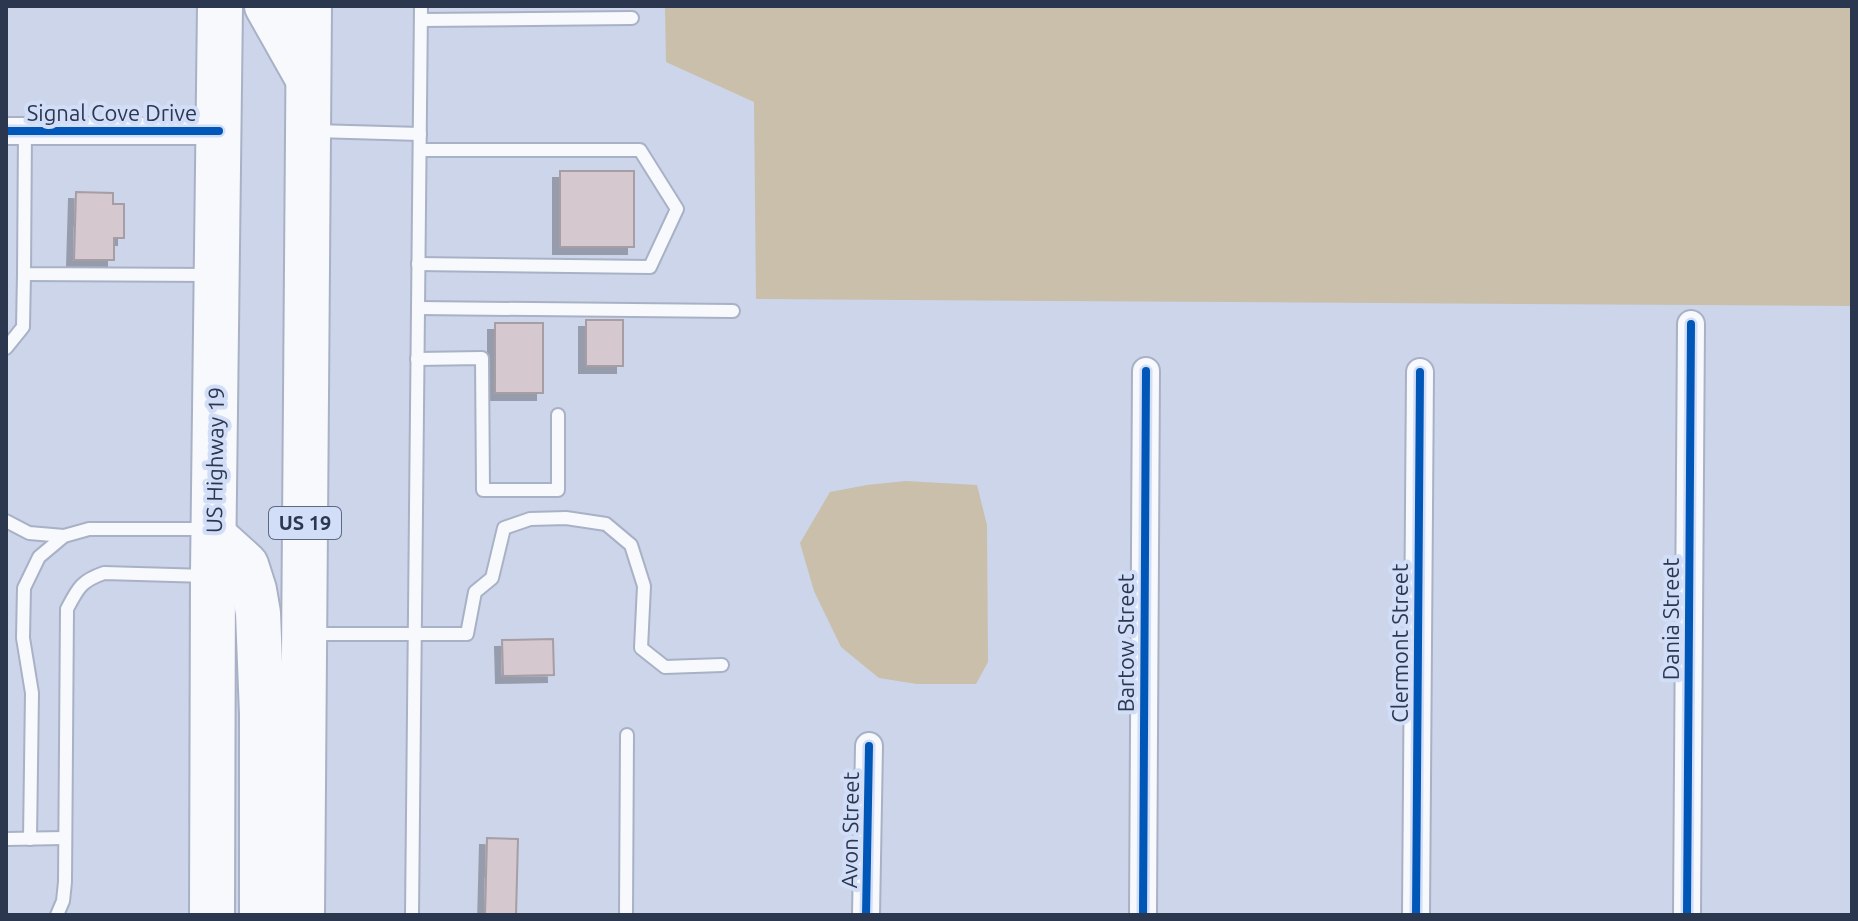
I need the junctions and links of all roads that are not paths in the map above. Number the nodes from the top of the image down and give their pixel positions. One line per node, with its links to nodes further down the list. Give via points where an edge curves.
1 (220, 6): 10 (highway, US Highway 19)
2 (267, 6): 7 (highway)
3 (309, 6): 7 (highway, US 19)
4 (421, 6): 6 (lane)
5 (632, 18): 6 (lane)
6 (421, 20): 11 (lane)
7 (308, 79): 8 (highway, US 19)
8 (308, 130): 11 (lane); 27 (highway, US 19)
9 (15, 131): 10 (street, Signal Cove Drive); 14 (lane)
10 (219, 131): 15 (highway, US Highway 19)
11 (420, 134): 12 (lane)
12 (420, 150): 13 (lane); 13 (lane, via 640,150 677,209 650,267)
13 (418, 264): 16 (lane)
14 (24, 274): 15 (lane); 19 (lane, via 23,327)
15 (217, 275): 26 (highway, US Highway 19)
16 (418, 308): 17 (lane); 20 (lane)
17 (733, 311)
18 (1691, 324): 44 (street, Dania Street)
19 (6, 348)
20 (417, 359): 23 (lane, via 482,358 483,490 558,490); 28 (lane)
21 (1146, 371): 42 (street, Bartow Street)
22 (1420, 372): 43 (street, Clermont Street)
23 (558, 415)
24 (6, 521): 25 (lane, via 29,533)
25 (64, 536): 26 (lane, via 89,529); 34 (lane, via 39,557 24,588 23,638 32,693)
26 (213, 547): 32 (lane, via 89,578 67,609); 36 (highway, US Highway 19); 37 (highway, via 246,565 258,613)
27 (305, 634): 28 (lane); 38 (highway, US 19)
28 (415, 634): 29 (lane, via 467,634 475,592 492,578 504,528 530,519 566,518 606,524 631,545 644,586 641,648 665,667); 39 (lane)
29 (722, 665)
30 (627, 735): 40 (lane)
31 (869, 746): 41 (street, Avon Street)
32 (65, 838): 34 (lane); 35 (lane, via 63,901)
33 (6, 839): 34 (lane)
34 (30, 839)
35 (57, 915)
36 (212, 915)
37 (262, 915)
38 (302, 915)
39 (412, 915)
40 (626, 915)
41 (866, 915)
42 (1143, 915)
43 (1416, 915)
44 (1687, 915)

